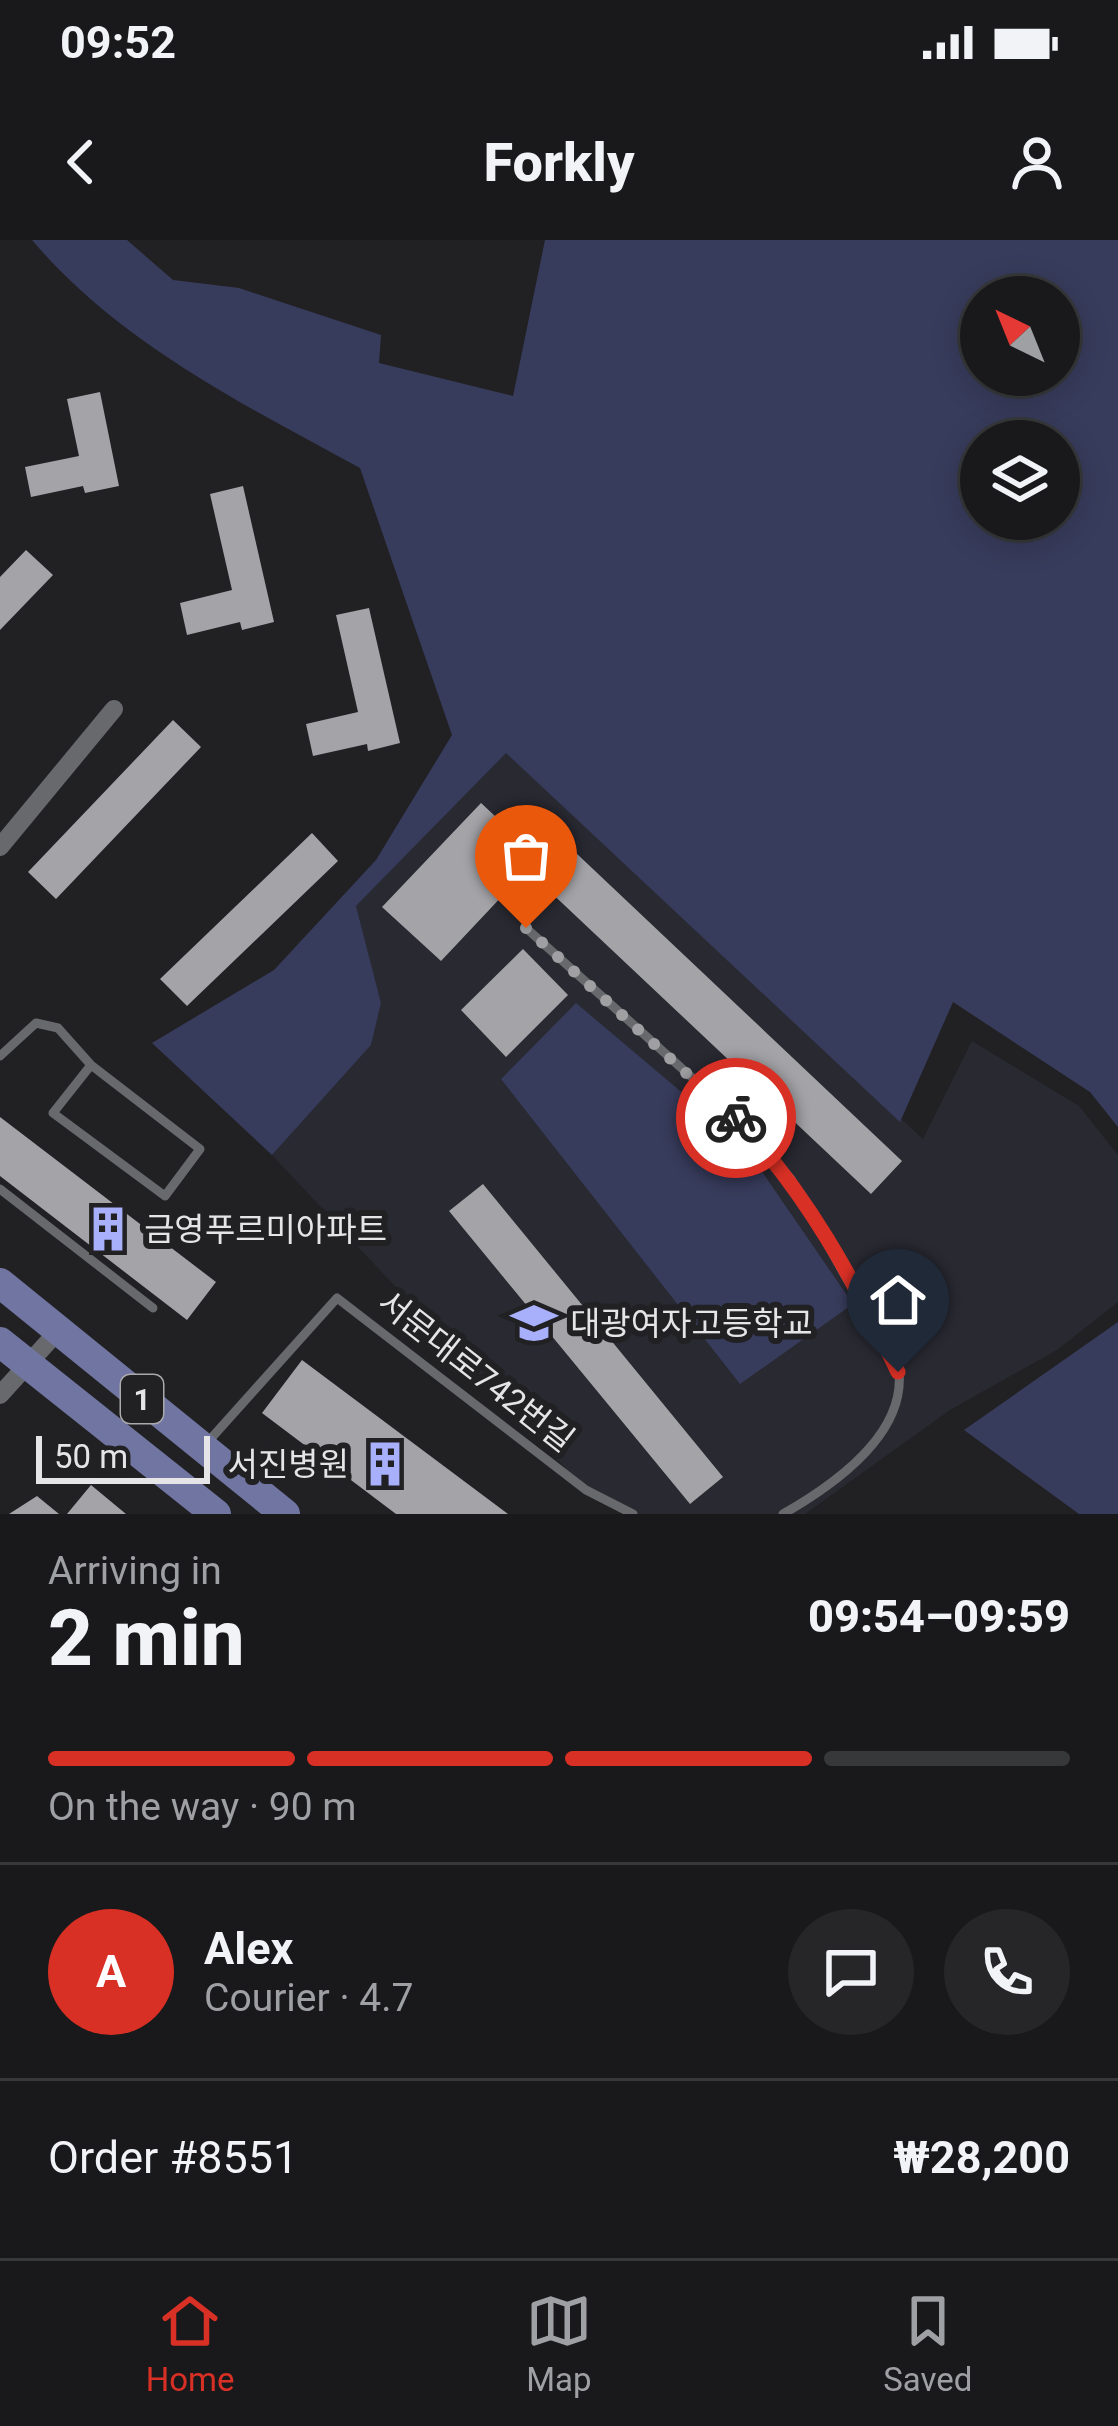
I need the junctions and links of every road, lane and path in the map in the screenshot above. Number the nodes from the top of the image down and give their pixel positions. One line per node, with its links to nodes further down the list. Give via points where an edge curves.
1 (114, 709): 2 (street)
2 (0, 847)
3 (526, 928): 17 (lane, via 738,1119 791,1179 898,1372 901,1394 892,1415 848,1471)
4 (0, 1056): 5 (lane, via 36,1023 58,1028)
5 (91, 1065): 5 (lane, via 200,1149 165,1196 53,1113)
6 (0, 1189): 8 (lane)
7 (0, 1283): 9 (main road, 1)
8 (153, 1308)
9 (58, 1331): 11 (street); 13 (main road, 1)
10 (0, 1342): 11 (main road, 1)
11 (28, 1364): 12 (street); 14 (main road, 1)
12 (0, 1395)
13 (202, 1448): 15 (main road, 1); 16 (lane, 서문대로742번길, via 337,1298 586,1490)
14 (216, 1514)
15 (285, 1514)
16 (633, 1514)
17 (782, 1514)

